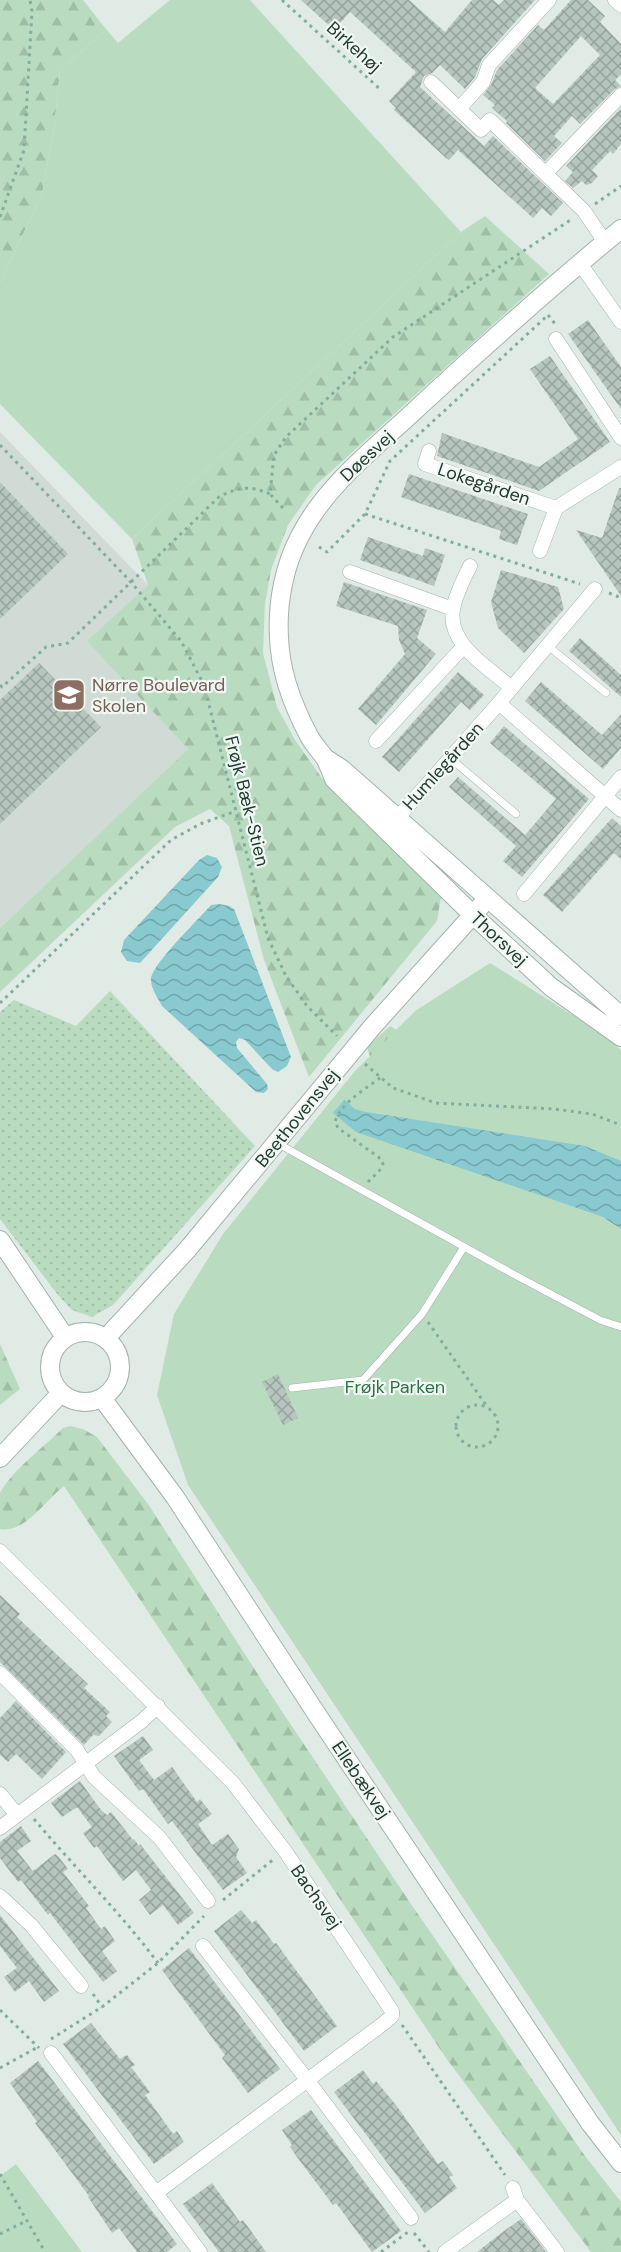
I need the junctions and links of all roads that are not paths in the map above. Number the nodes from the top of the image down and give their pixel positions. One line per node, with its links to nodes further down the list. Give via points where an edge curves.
1 (549, 0): 6 (street, via 489,65 483,82)
2 (615, 0): 3 (street)
3 (621, 6)
4 (431, 82): 6 (street)
5 (621, 95): 7 (street)
6 (459, 109): 7 (street, via 481,130 490,120)
7 (546, 173): 9 (street, via 584,210)
8 (621, 229): 9 (street, Døesvej)
9 (605, 242): 10 (street, Døesvej)
10 (579, 262): 11 (street); 33 (street, Døesvej, via 340,480 317,506 286,569 279,638 294,706 310,739 325,758 342,769)
11 (621, 322)
12 (556, 339): 13 (street)
13 (621, 438)
14 (429, 451): 16 (street, Lokegården, via 425,464)
15 (621, 467): 16 (street)
16 (556, 508): 17 (street)
17 (540, 551)
18 (470, 566): 21 (street)
19 (350, 572): 21 (street)
20 (595, 589): 23 (street, Humlegården)
21 (453, 609): 22 (street, via 453,628)
22 (464, 646): 24 (street); 27 (street)
23 (548, 646): 24 (street, Humlegården); 25 (lane)
24 (512, 688): 26 (street, Humlegården)
25 (606, 693)
26 (499, 704): 28 (street, Humlegården); 30 (street)
27 (376, 741)
28 (450, 758): 32 (lane); 33 (street, Humlegården)
29 (621, 777): 30 (street)
30 (605, 796): 31 (street); 34 (street)
31 (621, 810)
32 (516, 814)
33 (392, 823): 35 (street, Thorsvej); 36 (street, Thorsvej)
34 (524, 894)
35 (488, 898): 36 (street, Beethovensvej); 37 (street, Thorsvej)
36 (473, 915): 38 (street, Thorsvej, via 551,987); 39 (street, Beethovensvej, via 373,1026)
37 (621, 1016)
38 (621, 1037)
39 (277, 1143): 41 (lane); 44 (street, Beethovensvej)
40 (0, 1240): 43 (street)
41 (465, 1247): 42 (lane, via 600,1320); 45 (lane, via 422,1314 363,1380)
42 (621, 1327)
43 (65, 1337): 44 (street, via 86,1331); 46 (street, via 56,1346 50,1370)
44 (106, 1338): 47 (street, via 119,1358 120,1369 117,1381)
45 (292, 1388)
46 (61, 1393): 47 (street, via 81,1402); 48 (street)
47 (102, 1398): 62 (street, Ellebækvej, via 175,1497)
48 (0, 1458)
49 (0, 1551): 51 (street, Bachsvej)
50 (0, 1673): 52 (street, via 77,1750)
51 (158, 1706): 52 (street); 61 (street, Bachsvej, via 233,1783 285,1851 355,1952 396,2020)
52 (84, 1764): 54 (street); 57 (street, via 159,1837)
53 (0, 1794): 54 (street)
54 (21, 1811): 55 (street)
55 (0, 1828)
56 (0, 1896): 59 (street, via 31,1925)
57 (211, 1906)
58 (203, 1946): 61 (street)
59 (81, 1986)
60 (46, 2047): 63 (street)
61 (308, 2081): 63 (street); 64 (street)
62 (621, 2163)
63 (156, 2193): 65 (street)
64 (411, 2218)
65 (200, 2252)
66 (445, 2252): 67 (street, via 515,2194)
67 (557, 2252)

